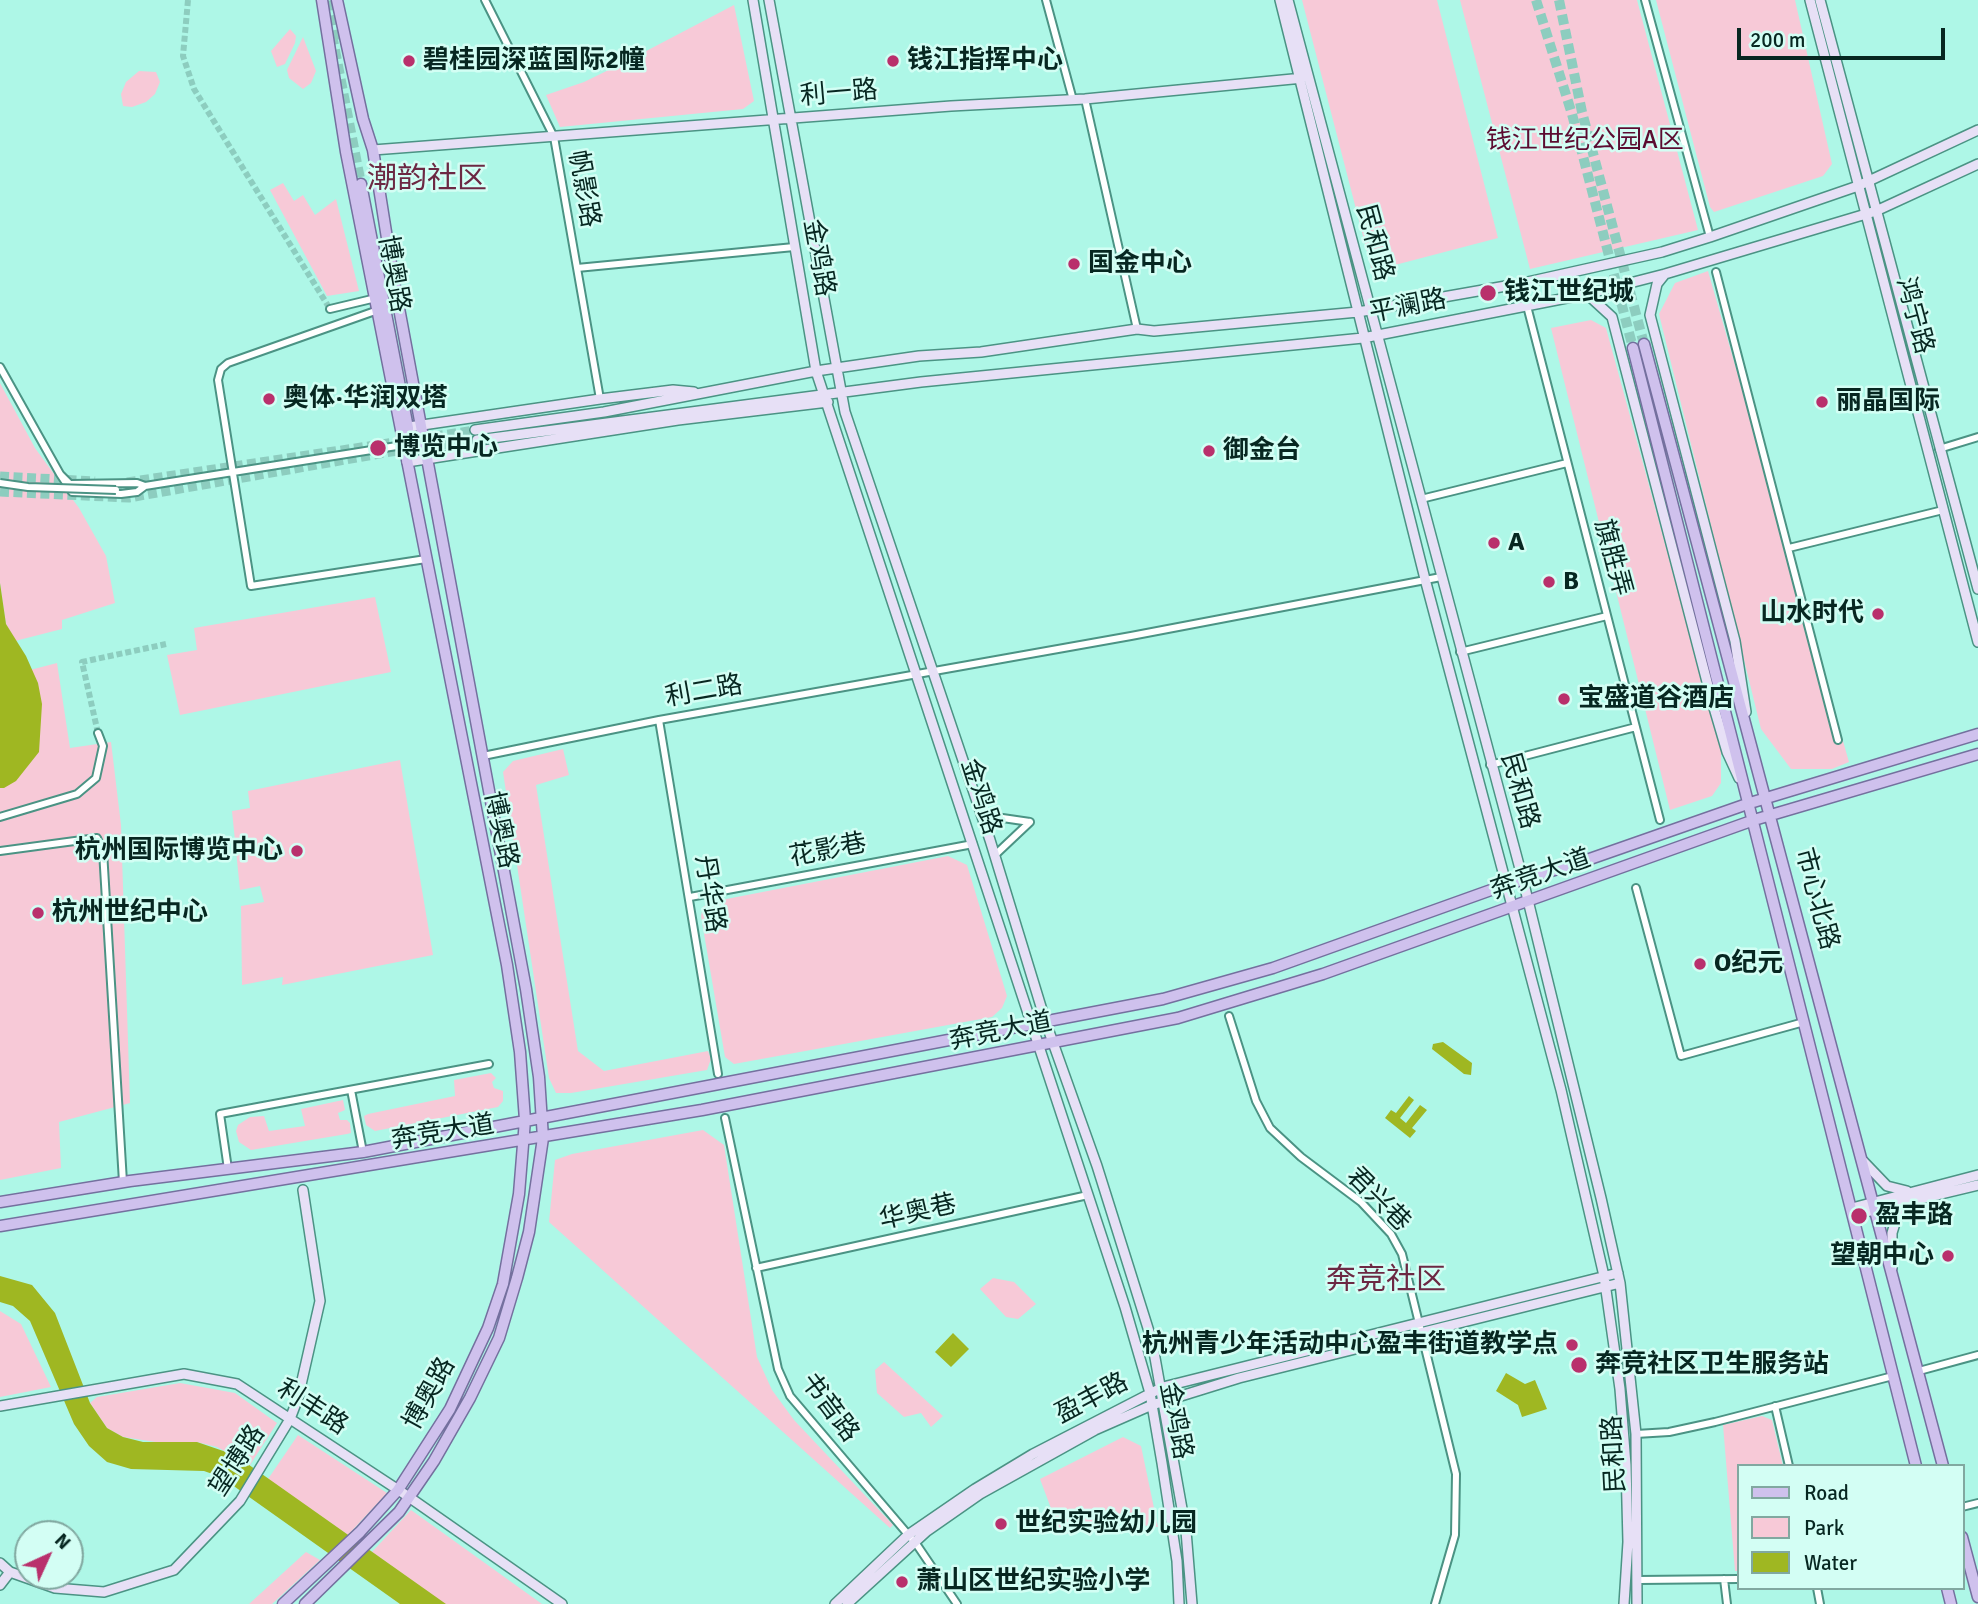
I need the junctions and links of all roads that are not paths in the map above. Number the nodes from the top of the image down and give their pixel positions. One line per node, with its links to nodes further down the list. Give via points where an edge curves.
1 (322, 0): 31 (main road, 博奥路)
2 (337, 0): 19 (main road, 博奥路)
3 (485, 0): 18 (street, 帆影路)
4 (753, 0): 16 (main road, 金鸡路)
5 (769, 0): 15 (main road, 金鸡路)
6 (1046, 0): 14 (street)
7 (1280, 0): 12 (main road, 民和路)
8 (1288, 0): 12 (main road, 民和路)
9 (1645, 0): 25 (street)
10 (1810, 0): 22 (main road, 鸿宁路)
11 (1820, 0): 21 (main road, 鸿宁路)
12 (1304, 78): 13 (main road, 利一路); 34 (main road, 民和路); 36 (main road, 民和路)
13 (1085, 99): 14 (main road, 利一路); 37 (street)
14 (1073, 100): 15 (main road, 利一路)
15 (789, 120): 16 (main road, 利一路); 42 (main road, 金鸡路)
16 (772, 121): 18 (main road, 利一路); 26 (main road, 金鸡路)
17 (1977, 130): 21 (main road, 平澜路)
18 (554, 136): 19 (main road, 利一路); 27 (street, 帆影路)
19 (373, 150): 38 (main road, 博奥路)
20 (1978, 164): 23 (main road, 平澜路)
21 (1870, 179): 22 (main road, 平澜路); 23 (main road, 鸿宁路)
22 (1858, 186): 24 (main road, 鸿宁路); 25 (main road, 平澜路)
23 (1875, 211): 24 (main road, 平澜路); 52 (main road, 鸿宁路)
24 (1865, 215): 29 (main road, 平澜路); 60 (main road, 鸿宁路)
25 (1710, 237): 34 (main road, 平澜路, via 1565,274)
26 (794, 247): 27 (street); 43 (main road, 金鸡路)
27 (577, 268): 47 (street, 帆影路)
28 (1716, 272): 61 (street)
29 (1665, 274): 30 (main road, 平澜路); 73 (main road, via 1657,284 1650,315 1735,641)
30 (1587, 294): 32 (main road, 平澜路); 81 (main road, via 1612,317 1712,701 1727,752)
31 (376, 298): 33 (street); 35 (main road, 博奥路)
32 (1527, 306): 39 (main road, 平澜路); 55 (street, 旗胜弄)
33 (330, 309)
34 (1370, 309): 36 (main road, 平澜路); 39 (main road, 民和路)
35 (378, 310): 49 (main road, 博奥路); 56 (street, via 221,369 218,380)
36 (1358, 312): 37 (main road, 平澜路); 40 (main road, 民和路)
37 (1137, 329): 42 (main road, 平澜路)
38 (404, 331): 48 (main road, 博奥路); 49 (main road, via 364,183)
39 (1377, 335): 40 (main road, 平澜路); 59 (main road, 民和路)
40 (1363, 338): 45 (main road, 平澜路); 64 (main road, 民和路, via 1386,413)
41 (0, 366): 56 (street, via 70,484 145,486)
42 (837, 368): 43 (main road, 平澜路); 45 (main road, 金鸡路)
43 (816, 371): 44 (main road, 平澜路); 46 (main road, 金鸡路)
44 (699, 392): 46 (main road, via 476,435); 47 (main road, via 673,390)
45 (842, 394): 46 (main road, 平澜路); 69 (main road, 金鸡路)
46 (826, 398): 53 (main road); 70 (main road, 金鸡路)
47 (600, 399): 48 (main road)
48 (422, 427): 49 (main road); 53 (main road, 博奥路)
49 (404, 428): 51 (main road, 博奥路); 54 (main road)
50 (1978, 437): 52 (street)
51 (403, 445): 54 (main road, 博奥路); 56 (street)
52 (1940, 449): 65 (main road, 鸿宁路)
53 (427, 458): 54 (main road); 78 (main road, 博奥路)
54 (407, 461): 62 (main road, 博奥路)
55 (1567, 463): 59 (street); 66 (street, 旗胜弄)
56 (235, 473): 62 (street, via 251,586)
57 (0, 483): 58 (street, bridge)
58 (116, 490)
59 (1420, 499): 63 (main road, 民和路)
60 (1943, 510): 61 (street); 67 (main road, 鸿宁路)
61 (1788, 548): 76 (street)
62 (426, 559): 107 (main road, 博奥路, via 506,965)
63 (1441, 577): 64 (street, 利二路); 68 (main road, 民和路)
64 (1425, 579): 69 (street, 利二路); 91 (main road, 民和路)
65 (1978, 589)
66 (1607, 615): 68 (street); 72 (street, 旗胜弄)
67 (1978, 642)
68 (1460, 652): 79 (main road, 民和路)
69 (933, 670): 70 (street, 利二路); 82 (main road, 金鸡路)
70 (916, 673): 71 (street, 利二路); 87 (main road, 金鸡路)
71 (659, 720): 78 (street, 利二路); 93 (street, 丹华路)
72 (1636, 727): 79 (street); 85 (street, 旗胜弄)
73 (1749, 731): 80 (main road, 市心北路); 81 (main road, 市心北路, via 1639,346)
74 (98, 733): 84 (street, via 103,746 96,778 77,794)
75 (1978, 734): 80 (main road, 奔竞大道)
76 (1838, 740)
77 (1978, 754): 83 (main road, 奔竞大道)
78 (483, 755): 105 (main road, 博奥路, via 526,989)
79 (1490, 765): 90 (main road, 民和路)
80 (1767, 799): 81 (main road, 奔竞大道); 83 (main road, 市心北路)
81 (1750, 803): 86 (main road, 市心北路); 90 (main road, 奔竞大道)
82 (982, 815): 89 (main road, 金鸡路); 89 (street, via 1030,822)
83 (1772, 815): 86 (main road, 奔竞大道); 111 (main road, 市心北路)
84 (0, 817)
85 (1660, 820)
86 (1754, 820): 94 (main road, 奔竞大道); 97 (main road, 市心北路)
87 (973, 844): 93 (street, 花影巷); 99 (main road, 金鸡路)
88 (0, 851): 114 (street, via 97,838 103,851)
89 (995, 855): 98 (main road, 金鸡路)
90 (1523, 880): 91 (main road, 奔竞大道); 94 (main road, 民和路)
91 (1506, 885): 95 (main road, 民和路); 98 (main road, 奔竞大道, via 1273,968 1164,999)
92 (1636, 888): 97 (street, via 1681,1056)
93 (690, 897): 103 (street, 丹华路)
94 (1528, 901): 95 (main road, 奔竞大道); 124 (main road, 民和路)
95 (1512, 907): 100 (main road, 奔竞大道, via 1323,974 1178,1018); 126 (main road, 民和路)
96 (1228, 1016): 129 (street, 君兴巷, via 1256,1101 1270,1128 1361,1202 1391,1234 1402,1254)
97 (1804, 1022): 121 (main road, 市心北路)
98 (1046, 1023): 99 (main road, 奔竞大道); 100 (main road, 金鸡路)
99 (1032, 1027): 101 (main road, 金鸡路); 105 (main road, 奔竞大道)
100 (1053, 1044): 101 (main road, 奔竞大道); 133 (main road, 金鸡路, via 1101,1178)
101 (1038, 1047): 108 (main road, 奔竞大道); 117 (main road, 金鸡路)
102 (489, 1064): 104 (street)
103 (718, 1074)
104 (351, 1090): 110 (street); 112 (street, via 219,1114)
105 (541, 1115): 107 (main road, 奔竞大道); 108 (main road, 博奥路)
106 (725, 1118): 123 (street, 书音路)
107 (525, 1120): 109 (main road, 博奥路); 110 (main road, 奔竞大道)
108 (543, 1138): 109 (main road, 奔竞大道); 145 (main road, 博奥路, via 529,1232 499,1338 464,1408)
109 (523, 1142): 122 (main road, 奔竞大道); 144 (main road, 博奥路, via 513,1239 488,1328 450,1409)
110 (363, 1152): 112 (main road, 奔竞大道)
111 (1862, 1160): 118 (main road, via 1886,1185); 120 (main road, 市心北路)
112 (228, 1169): 114 (main road, 奔竞大道)
113 (1978, 1175): 118 (main road)
114 (123, 1182): 119 (main road, 奔竞大道)
115 (1978, 1185): 118 (main road)
116 (303, 1190): 139 (main road, 望博路, via 320,1301)
117 (1088, 1195): 123 (street, 华奥巷); 134 (main road, 金鸡路)
118 (1916, 1195): 120 (main road); 125 (main road, via 1896,1220 1892,1233)
119 (0, 1202)
120 (1874, 1206): 121 (main road); 125 (main road, 市心北路)
121 (1852, 1211): 132 (main road, 市心北路)
122 (0, 1226)
123 (756, 1268): 146 (street, 书音路, via 778,1369 790,1396)
124 (1618, 1273): 126 (main road, 盈丰路); 127 (main road, 民和路)
125 (1892, 1273): 131 (main road, 市心北路)
126 (1604, 1276): 128 (main road, 民和路); 129 (main road, 盈丰路)
127 (1620, 1283): 128 (main road, 盈丰路); 140 (main road, 民和路)
128 (1605, 1287): 129 (main road, 盈丰路); 164 (main road, 民和路, via 1626,1465)
129 (1419, 1328): 133 (main road, 盈丰路); 135 (main road, 盈丰路); 163 (street, 君兴巷, via 1456,1474 1455,1535)
130 (1978, 1355): 131 (street)
131 (1919, 1371): 143 (main road, 市心北路)
132 (1893, 1376): 138 (street); 142 (main road, 市心北路)
133 (1163, 1387): 134 (main road, 盈丰路); 135 (main road, 金鸡路)
134 (1150, 1393): 136 (main road, 金鸡路); 146 (main road, 盈丰路, via 975,1489)
135 (1165, 1400): 136 (main road, 盈丰路); 156 (main road, 金鸡路)
136 (1152, 1405): 146 (main road, 盈丰路, via 1004,1480); 155 (main road, 金鸡路)
137 (0, 1406): 139 (main road, 利丰路, via 184,1374 237,1384)
138 (1775, 1406): 140 (street, via 1669,1432); 141 (street)
139 (290, 1419): 144 (main road, 利丰路); 149 (main road, 望博路, via 240,1501 174,1570 104,1592 55,1588)
140 (1636, 1433): 152 (main road, 民和路)
141 (1789, 1464)
142 (1915, 1464)
143 (1942, 1464)
144 (398, 1490): 145 (main road, 利丰路); 157 (main road, 博奥路)
145 (409, 1498): 158 (main road, 博奥路); 159 (main road, 利丰路)
146 (911, 1539): 160 (main road, 盈丰路); 161 (main road, 盈丰路); 162 (street, 书音路)
147 (1964, 1544): 154 (main road)
148 (0, 1563): 149 (main road)
149 (10, 1573): 153 (main road)
150 (1724, 1579): 151 (street); 152 (street); 166 (street)
151 (1736, 1579)
152 (1639, 1580): 165 (main road, 民和路)
153 (0, 1585)
154 (1978, 1597)
155 (1179, 1600): 156 (main road)
156 (1195, 1603)
157 (283, 1604)
158 (305, 1604)
159 (562, 1604)
160 (835, 1604)
161 (847, 1604)
162 (957, 1604)
163 (1435, 1604)
164 (1624, 1604)
165 (1637, 1604)
166 (1727, 1604)

